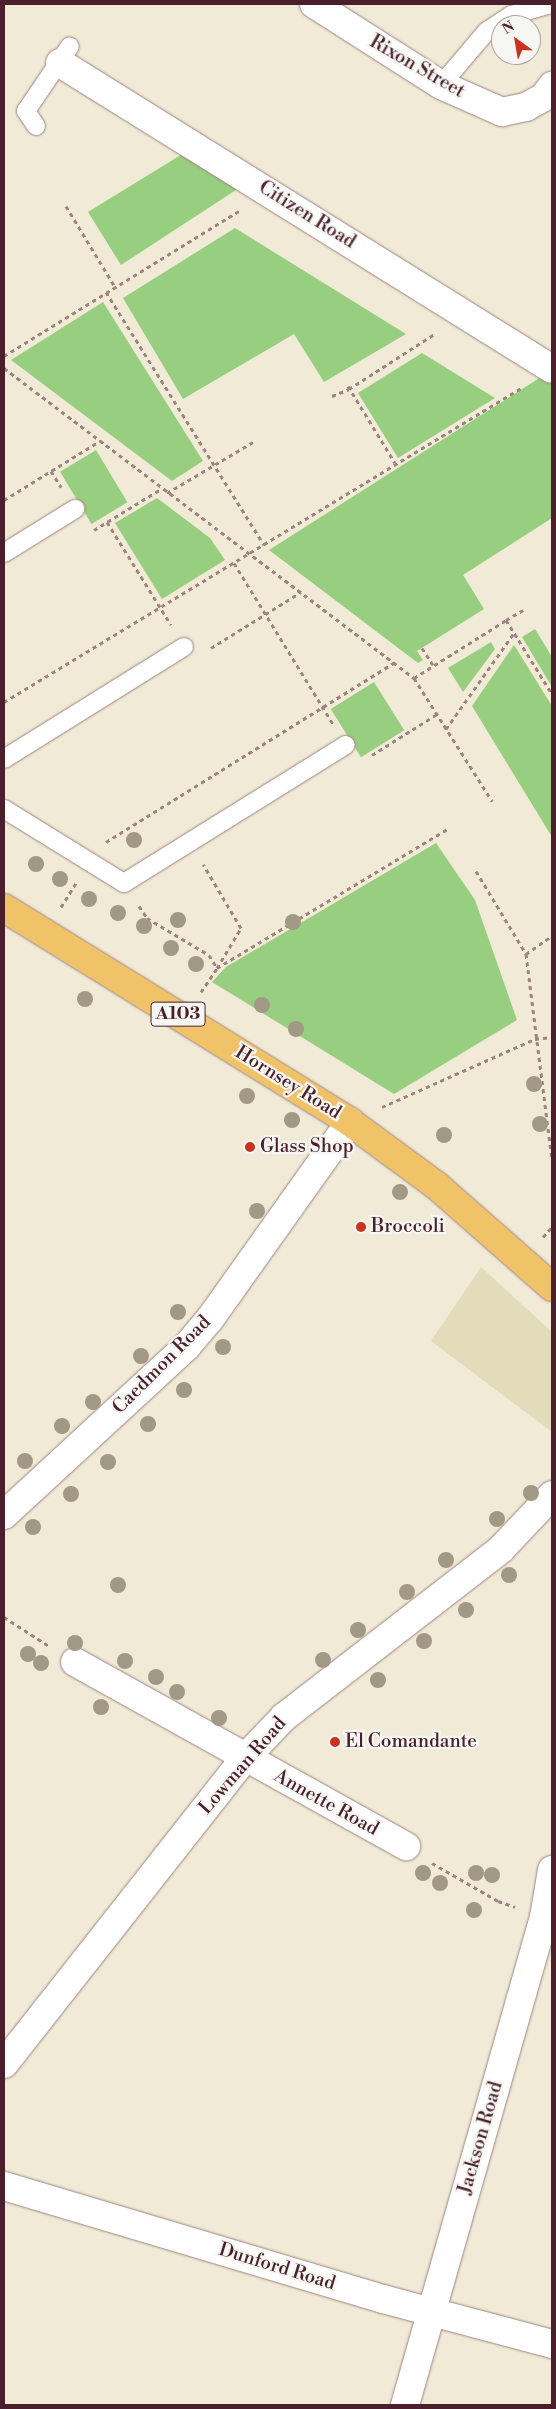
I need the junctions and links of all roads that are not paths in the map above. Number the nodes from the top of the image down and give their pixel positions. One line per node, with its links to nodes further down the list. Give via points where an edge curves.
1 (314, 4): 4 (street, Rixon Street)
2 (551, 4): 4 (lane, via 512,15 487,30)
3 (65, 55): 6 (lane, via 26,111); 7 (street, Citizen Road, via 270,192)
4 (441, 85): 5 (street, Rixon Street, via 502,112)
5 (544, 99)
6 (36, 126)
7 (552, 369)
8 (75, 509): 9 (lane)
9 (4, 553)
10 (184, 647): 12 (lane)
11 (346, 745): 13 (lane, via 124,883)
12 (4, 759)
13 (4, 809)
14 (4, 908): 15 (main road, Hornsey Road / A103)
15 (350, 1122): 16 (main road, Hornsey Road / A103, via 437,1186); 18 (street, Caedmon Road, via 210,1319 187,1346)
16 (552, 1287)
17 (552, 1495): 20 (street, Lowman Road, via 502,1549 284,1717)
18 (4, 1515)
19 (75, 1662): 20 (street, Annette Road)
20 (245, 1758): 21 (street, Annette Road); 24 (street, Lowman Road)
21 (406, 1846)
22 (552, 1870): 23 (street, Jackson Road)
23 (548, 1918): 26 (street, Jackson Road)
24 (4, 2064)
25 (4, 2186): 26 (street, Dunford Road)
26 (433, 2311): 27 (street, Dunford Road); 28 (street, Jackson Road)
27 (552, 2344)
28 (405, 2405)

